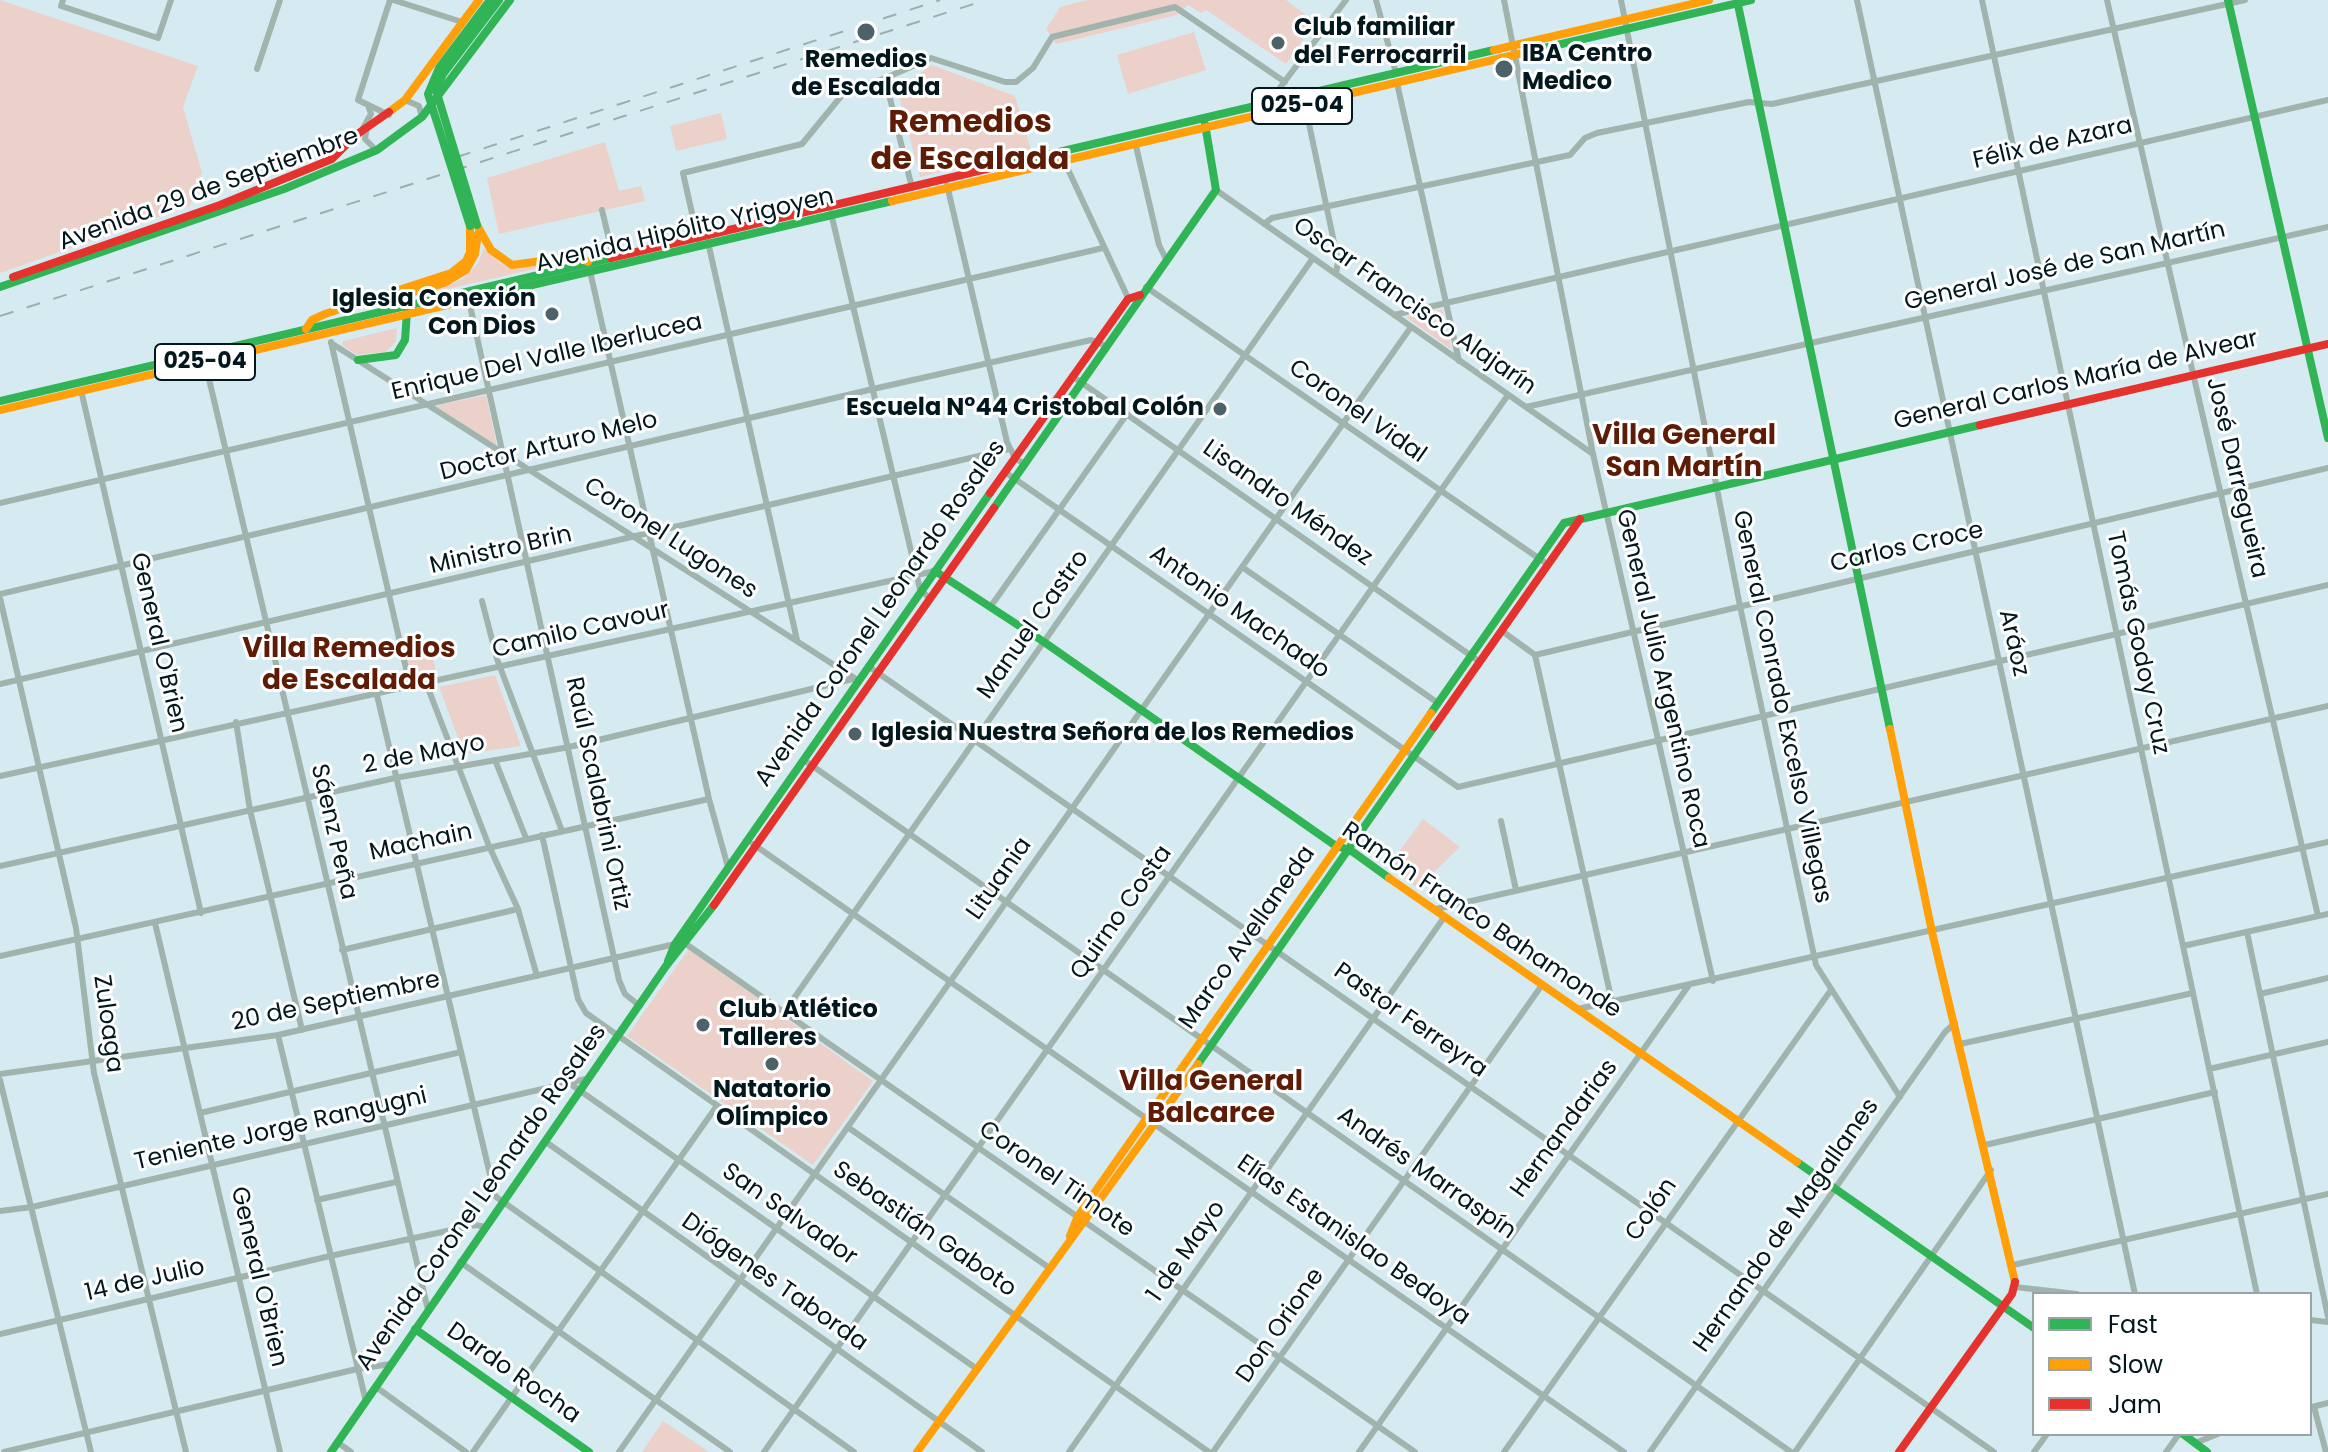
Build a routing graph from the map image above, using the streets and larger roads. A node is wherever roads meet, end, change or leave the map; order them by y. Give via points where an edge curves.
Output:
1 (171, 0) edge
2 (280, 0) edge
3 (392, 0) edge
4 (479, 0) edge
5 (490, 0) edge
6 (499, 0) edge
7 (510, 0) edge
8 (1346, 0) edge
9 (1376, 0) edge
10 (1504, 0) edge
11 (1621, 0) edge
12 (1709, 0) edge
13 (1751, 0) edge
14 (1857, 0) edge
15 (1982, 0) edge
16 (2107, 0) edge
17 (2245, 0) edge
18 (1737, 2) edge
19 (2229, 2) edge
20 (62, 3) edge
21 (462, 22) junction
22 (1626, 25) junction
23 (2113, 29) junction
24 (1515, 50) junction
25 (1993, 56) junction
26 (257, 69) dead end
27 (885, 78) junction
28 (1396, 78) junction
29 (1285, 82) junction
30 (1873, 82) junction
31 (405, 100) junction
32 (2328, 100) edge
33 (1758, 101) junction
34 (366, 103) junction
35 (1274, 103) junction
36 (1305, 105) junction
37 (389, 115) junction
38 (2254, 116) junction
39 (422, 117) junction
40 (1205, 124) junction
41 (1644, 124) junction
42 (364, 129) junction
43 (2140, 143) junction
44 (1136, 146) junction
45 (377, 150) junction
46 (1536, 161) junction
47 (1065, 163) junction
48 (2017, 171) junction
49 (1421, 185) junction
50 (947, 186) junction
51 (912, 188) junction
52 (1216, 190) junction
53 (1897, 198) junction
54 (1327, 206) junction
55 (830, 207) junction
56 (602, 210) dead end
57 (833, 217) junction
58 (1264, 224) junction
59 (1785, 224) junction
60 (477, 225) junction
61 (2328, 227) edge
62 (702, 236) junction
63 (2283, 238) junction
64 (704, 247) junction
65 (1103, 248) junction
66 (1671, 250) junction
67 (613, 256) junction
68 (1313, 258) junction
69 (1166, 259) junction
70 (2167, 261) junction
71 (588, 262) junction
72 (591, 274) junction
73 (1336, 274) junction
74 (1557, 276) junction
75 (971, 278) junction
76 (0, 284) edge
77 (411, 290) junction
78 (2043, 290) junction
79 (1143, 291) junction
80 (469, 301) junction
81 (1446, 301) junction
82 (1132, 302) junction
83 (405, 305) junction
84 (854, 305) junction
85 (331, 311) junction
86 (411, 314) junction
87 (1394, 315) junction
88 (1924, 317) junction
89 (330, 324) junction
90 (1411, 327) junction
91 (306, 329) junction
92 (729, 334) junction
93 (330, 339) junction
94 (1102, 343) junction
95 (1809, 343) junction
96 (2328, 344) edge
97 (2308, 349) junction
98 (1247, 356) junction
99 (358, 360) junction
100 (1459, 361) junction
101 (205, 362) junction
102 (609, 363) junction
103 (991, 364) junction
104 (1693, 369) junction
105 (2193, 374) junction
106 (1076, 378) junction
107 (80, 386) junction
108 (873, 389) junction
109 (488, 390) junction
110 (1581, 394) junction
111 (1508, 395) junction
112 (0, 401) edge
113 (2068, 403) junction
114 (424, 405) junction
115 (1526, 407) junction
116 (0, 410) edge
117 (1127, 414) junction
118 (748, 418) junction
119 (349, 423) junction
120 (1343, 423) junction
121 (1948, 432) junction
122 (2328, 438) edge
123 (628, 446) junction
124 (1009, 449) junction
125 (1179, 450) junction
126 (226, 451) junction
127 (1593, 454) junction
128 (503, 456) junction
129 (1015, 458) junction
130 (1833, 458) junction
131 (1024, 464) junction
132 (2328, 468) edge
133 (532, 471) junction
134 (1005, 472) junction
135 (894, 476) junction
136 (508, 477) junction
137 (102, 479) junction
138 (1014, 479) junction
139 (1717, 486) junction
140 (1440, 492) junction
141 (2220, 493) junction
142 (0, 503) edge
143 (766, 506) junction
144 (369, 510) junction
145 (1060, 510) junction
146 (1605, 512) junction
147 (1276, 518) junction
148 (1580, 518) junction
149 (2093, 523) junction
150 (649, 535) junction
151 (246, 537) junction
152 (634, 539) junction
153 (1111, 546) junction
154 (1973, 551) junction
155 (653, 552) junction
156 (1539, 558) junction
157 (527, 563) junction
158 (1547, 564) junction
159 (122, 566) junction
160 (1242, 567) junction
161 (935, 571) junction
162 (917, 575) junction
163 (945, 576) junction
164 (1858, 577) junction
165 (2328, 585) edge
166 (1374, 587) junction
167 (921, 592) junction
168 (389, 595) junction
169 (0, 596) edge
170 (930, 599) junction
171 (482, 601) dead end
172 (790, 604) junction
173 (2246, 604) junction
174 (991, 606) junction
175 (1740, 606) junction
176 (751, 612) junction
177 (1209, 614) junction
178 (266, 623) junction
179 (671, 630) junction
180 (1502, 631) junction
181 (1633, 632) junction
182 (1339, 635) junction
183 (2117, 635) junction
184 (797, 640) junction
185 (1044, 642) junction
186 (141, 650) junction
187 (1471, 655) junction
188 (1535, 655) junction
189 (549, 657) junction
190 (1999, 661) junction
191 (1480, 662) junction
192 (868, 666) junction
193 (500, 668) junction
194 (878, 673) junction
195 (856, 679) junction
196 (19, 680) junction
197 (1306, 682) junction
198 (426, 683) junction
199 (0, 684) edge
200 (410, 686) junction
201 (869, 686) junction
202 (1882, 689) junction
203 (376, 691) junction
204 (1438, 703) junction
205 (2328, 706) edge
206 (1141, 710) junction
207 (286, 711) junction
208 (1765, 717) junction
209 (692, 719) junction
210 (2272, 719) junction
211 (236, 722) junction
212 (162, 739) junction
213 (976, 741) junction
214 (1658, 742) junction
215 (569, 747) junction
216 (2141, 748) junction
217 (533, 754) junction
218 (1409, 754) junction
219 (495, 760) junction
220 (804, 760) junction
221 (1560, 766) junction
222 (39, 767) junction
223 (459, 767) junction
224 (812, 767) junction
225 (2023, 774) junction
226 (0, 776) edge
227 (395, 778) junction
228 (1239, 779) junction
229 (306, 797) junction
230 (709, 799) junction
231 (1905, 801) junction
232 (1073, 807) junction
233 (250, 810) junction
234 (1501, 821) dead end
235 (181, 824) junction
236 (587, 826) junction
237 (1790, 827) junction
238 (562, 831) junction
239 (542, 835) junction
240 (909, 835) junction
241 (526, 838) junction
242 (747, 839) junction
243 (2328, 842) edge
244 (756, 845) junction
245 (489, 846) junction
246 (1343, 848) junction
247 (2303, 848) junction
248 (1684, 852) junction
249 (59, 854) junction
250 (415, 863) junction
251 (0, 866) edge
252 (728, 867) junction
253 (1583, 875) junction
254 (1170, 876) junction
255 (2168, 876) junction
256 (325, 882) junction
257 (1516, 890) junction
258 (270, 895) junction
259 (1005, 902) junction
260 (2051, 903) junction
261 (518, 909) junction
262 (1436, 909) junction
263 (201, 913) junction
264 (854, 914) junction
265 (2328, 914) edge
266 (1445, 916) junction
267 (2318, 916) junction
268 (155, 923) junction
269 (431, 930) junction
270 (1932, 932) junction
271 (2247, 932) junction
272 (78, 939) junction
273 (675, 944) junction
274 (686, 944) junction
275 (2183, 946) junction
276 (1273, 947) junction
277 (342, 950) junction
278 (0, 956) edge
279 (614, 958) junction
280 (1814, 958) junction
281 (666, 966) junction
282 (570, 968) junction
283 (1103, 971) junction
284 (537, 976) junction
285 (2328, 978) edge
286 (951, 980) junction
287 (1713, 981) junction
288 (1542, 985) junction
289 (1689, 985) junction
290 (1831, 990) junction
291 (2193, 993) junction
292 (2260, 994) junction
293 (447, 997) junction
294 (1612, 1002) junction
295 (640, 1006) junction
296 (1578, 1009) junction
297 (785, 1011) junction
298 (357, 1017) junction
299 (1374, 1017) junction
300 (2076, 1018) junction
301 (1955, 1023) junction
302 (302, 1030) junction
303 (278, 1035) junction
304 (618, 1038) junction
305 (1201, 1039) junction
306 (2328, 1042) edge
307 (1960, 1044) junction
308 (1210, 1046) junction
309 (1048, 1049) junction
310 (184, 1051) junction
311 (461, 1052) junction
312 (1641, 1054) junction
313 (2272, 1055) junction
314 (91, 1062) junction
315 (2209, 1069) junction
316 (370, 1073) junction
317 (0, 1077) edge
318 (590, 1078) junction
319 (881, 1080) junction
320 (569, 1083) junction
321 (1471, 1086) junction
322 (581, 1090) junction
323 (291, 1091) junction
324 (2215, 1092) junction
325 (1900, 1097) junction
326 (473, 1104) junction
327 (716, 1107) junction
328 (1307, 1112) junction
329 (200, 1113) junction
330 (2098, 1119) junction
331 (1145, 1120) junction
332 (1737, 1120) junction
333 (383, 1124) junction
334 (1155, 1125) junction
335 (849, 1128) junction
336 (304, 1142) junction
337 (546, 1142) junction
338 (1985, 1145) junction
339 (980, 1149) junction
340 (1569, 1154) junction
341 (681, 1161) junction
342 (213, 1166) junction
343 (1991, 1170) junction
344 (815, 1176) junction
345 (1404, 1181) junction
346 (396, 1182) junction
347 (123, 1186) junction
348 (1251, 1191) junction
349 (1834, 1191) junction
350 (2328, 1194) edge
351 (945, 1197) junction
352 (2303, 1199) junction
353 (317, 1200) junction
354 (503, 1202) junction
355 (32, 1207) junction
356 (0, 1211) edge
357 (644, 1212) junction
358 (2240, 1214) junction
359 (1082, 1219) junction
360 (1666, 1222) junction
361 (486, 1227) junction
362 (778, 1228) junction
363 (410, 1239) junction
364 (2124, 1240) junction
365 (912, 1242) junction
366 (1501, 1250) junction
367 (330, 1256) junction
368 (1933, 1258) junction
369 (1350, 1259) junction
370 (460, 1262) junction
371 (2013, 1265) junction
372 (1048, 1267) junction
373 (601, 1272) junction
374 (240, 1278) junction
375 (739, 1281) junction
376 (2015, 1287) junction
377 (1762, 1289) junction
378 (1182, 1290) junction
379 (2059, 1292) edge
380 (2135, 1292) edge
381 (2257, 1292) edge
382 (873, 1296) junction
383 (149, 1299) junction
384 (2003, 1307) junction
385 (428, 1310) junction
386 (1015, 1315) junction
387 (1598, 1318) junction
388 (59, 1320) junction
389 (2328, 1320) edge
390 (1446, 1327) junction
391 (2032, 1327) edge
392 (415, 1329) junction
393 (558, 1331) junction
394 (0, 1334) edge
395 (698, 1341) junction
396 (837, 1350) junction
397 (1860, 1358) junction
398 (1280, 1359) junction
399 (391, 1364) junction
400 (357, 1369) junction
401 (977, 1369) junction
402 (1115, 1386) junction
403 (1696, 1386) junction
404 (376, 1387) junction
405 (266, 1391) junction
406 (1544, 1396) junction
407 (512, 1397) junction
408 (655, 1400) junction
409 (366, 1402) junction
410 (2328, 1403) edge
411 (1931, 1407) junction
412 (2312, 1408) edge
413 (794, 1410) junction
414 (176, 1412) junction
415 (939, 1421) junction
416 (1378, 1426) junction
417 (87, 1432) junction
418 (2179, 1436) edge
419 (2184, 1436) edge
420 (2213, 1436) edge
421 (337, 1442) junction
422 (2195, 1443) junction
423 (4, 1452) edge
424 (91, 1452) edge
425 (186, 1452) edge
426 (280, 1452) edge
427 (331, 1452) edge
428 (351, 1452) edge
429 (466, 1452) edge
430 (473, 1452) edge
431 (589, 1452) edge
432 (619, 1452) edge
433 (730, 1452) edge
434 (764, 1452) edge
435 (854, 1452) edge
436 (917, 1452) edge
437 (982, 1452) edge
438 (1069, 1452) edge
439 (1211, 1452) edge
440 (1359, 1452) edge
441 (1415, 1452) edge
442 (1504, 1452) edge
443 (1624, 1452) edge
444 (1650, 1452) edge
445 (1793, 1452) edge
446 (1899, 1452) edge
447 (1994, 1452) edge
448 (2166, 1452) edge
449 (2207, 1452) edge
450 (2326, 1452) edge

1 - 20 street via 158,38
2 - 26 street
3 - 21 street
3 - 34 street via 358,100
4 - 21 street, Avenida 29 de Septiembre
5 - 77 street, bridge via 439,68 428,94 470,226 470,252 451,273
6 - 60 street, bridge via 436,90
7 - 39 street, Avenida 29 de Septiembre
8 - 29 street
9 - 28 street
10 - 24 street, General Julio Argentino Roca
11 - 22 street, General Conrado Excelso Villegas
12 - 22 street, Avenida Hipólito Yrigoyen / 025-04
13 - 18 street, Avenida Hipólito Yrigoyen
14 - 30 street, Aráoz
15 - 25 street, Tomás Godoy Cruz
16 - 23 street, José Darregueira
17 - 19 street
18 - 22 street, Avenida Hipólito Yrigoyen / 025-04
18 - 33 street
19 - 23 street
19 - 38 street
21 - 31 street, Avenida 29 de Septiembre
22 - 24 street, Avenida Hipólito Yrigoyen / 025-04
22 - 41 street, General Conrado Excelso Villegas
23 - 25 street
23 - 43 street, José Darregueira
24 - 28 street, Avenida Hipólito Yrigoyen / 025-04
24 - 46 street, General Julio Argentino Roca
25 - 30 street
25 - 48 street, Tomás Godoy Cruz
27 - 29 street via 931,58 1016,82 1033,68 1052,37 1175,7
27 - 51 street
27 - 62 street via 847,89 802,144 683,173
28 - 35 street, Avenida Hipólito Yrigoyen / 025-04
28 - 36 street, Avenida Hipólito Yrigoyen / 025-04
28 - 49 street
29 - 35 street
30 - 33 street via 1772,104
30 - 53 street, Aráoz
31 - 37 street, Avenida 29 de Septiembre
31 - 39 street via 419,106
32 - 38 street, Félix de Azara
33 - 41 street
33 - 59 street
34 - 37 street
34 - 42 street via 371,114
35 - 40 street, Avenida Hipólito Yrigoyen / 025-04
36 - 40 street, Avenida Hipólito Yrigoyen / 025-04
36 - 54 street
37 - 42 street, Avenida 29 de Septiembre
38 - 43 street, Félix de Azara
38 - 63 street
39 - 45 street, Avenida 29 de Septiembre
40 - 44 street, Avenida Hipólito Yrigoyen / 025-04
40 - 50 street, Avenida Hipólito Yrigoyen / 025-04
40 - 52 street
41 - 46 street via 1589,135 1570,155
41 - 66 street, General Conrado Excelso Villegas
42 - 45 street via 367,143
42 - 76 street, Avenida 29 de Septiembre via 332,159 269,187
43 - 48 street, Félix de Azara
43 - 70 street, José Darregueira
44 - 47 street, Avenida Hipólito Yrigoyen / 025-04
44 - 69 street
45 - 76 street, Avenida 29 de Septiembre via 225,211
46 - 49 street
46 - 74 street, General Julio Argentino Roca
47 - 50 street, Avenida Hipólito Yrigoyen / 025-04
47 - 65 street
48 - 53 street, Félix de Azara
48 - 78 street, Tomás Godoy Cruz
49 - 54 street
49 - 81 street
50 - 51 street, Avenida Hipólito Yrigoyen / 025-04
50 - 57 street, Avenida Hipólito Yrigoyen / 025-04
50 - 75 street
51 - 55 street, Avenida Hipólito Yrigoyen / 025-04
52 - 58 street, Oscar Francisco Alajarín
52 - 69 street, Avenida Coronel Leonardo Rosales
53 - 59 street, Félix de Azara
53 - 88 street, Aráoz
54 - 58 street
54 - 73 street
55 - 57 street
55 - 62 street, Avenida Hipólito Yrigoyen / 025-04
56 - 67 street
57 - 64 street, Avenida Hipólito Yrigoyen / 025-04
57 - 84 street
58 - 68 street, Oscar Francisco Alajarín
59 - 66 street
59 - 95 street
60 - 71 street via 491,250 512,265 578,256
60 - 77 street via 477,245 466,270 453,279
61 - 63 street, General José de San Martín
62 - 64 street
62 - 67 street, Avenida Hipólito Yrigoyen / 025-04
63 - 70 street, General José de San Martín
63 - 97 street
64 - 72 street, Avenida Hipólito Yrigoyen / 025-04
64 - 92 street
65 - 75 street, Enrique Del Valle Iberlucea
65 - 82 street
66 - 74 street
66 - 104 street, General Conrado Excelso Villegas
67 - 71 street, Avenida Hipólito Yrigoyen / 025-04
68 - 73 street, Oscar Francisco Alajarín
68 - 98 street, Manuel Castro
69 - 79 street, Avenida Coronel Leonardo Rosales
70 - 78 street, General José de San Martín
70 - 105 street, José Darregueira
71 - 72 street
71 - 83 street, Avenida Hipólito Yrigoyen / 025-04
72 - 80 street, Avenida Hipólito Yrigoyen / 025-04
72 - 102 street
73 - 87 street, Oscar Francisco Alajarín
74 - 81 street
74 - 110 street, General Julio Argentino Roca
75 - 84 street, Enrique Del Valle Iberlucea
75 - 103 street
77 - 83 street
77 - 85 street
78 - 88 street, General José de San Martín
78 - 113 street, Tomás Godoy Cruz
79 - 82 street, Avenida Coronel Leonardo Rosales
79 - 98 street, Coronel Vidal
80 - 86 street, Avenida Hipólito Yrigoyen / 025-04
80 - 109 street, Raúl Scalabrini Ortiz
81 - 87 street
81 - 100 street
82 - 94 street, Avenida Coronel Leonardo Rosales
83 - 86 street
83 - 89 street, Avenida Hipólito Yrigoyen / 025-04
84 - 92 street, Enrique Del Valle Iberlucea
84 - 108 street
85 - 89 street
85 - 91 street
86 - 93 street, Avenida Hipólito Yrigoyen / 025-04
86 - 99 street via 405,340 392,357
87 - 90 street, Oscar Francisco Alajarín
88 - 95 street, General José de San Martín
88 - 121 street, Aráoz
89 - 91 street, Avenida Hipólito Yrigoyen / 025-04
89 - 93 street
90 - 100 street, Oscar Francisco Alajarín
90 - 120 street, Lituania
91 - 107 street, Avenida Hipólito Yrigoyen / 025-04
92 - 102 street, Enrique Del Valle Iberlucea
92 - 118 street
93 - 99 street, Coronel Lugones
93 - 101 street, Avenida Hipólito Yrigoyen / 025-04
93 - 119 street
94 - 103 street, Doctor Arturo Melo
94 - 106 street, Avenida Coronel Leonardo Rosales
95 - 104 street, General José de San Martín
95 - 130 street
96 - 97 street, General Carlos María de Alvear
97 - 105 street, General Carlos María de Alvear
97 - 122 street
98 - 120 street, Coronel Vidal
98 - 125 street, Manuel Castro
99 - 114 street, Coronel Lugones
100 - 111 street, Oscar Francisco Alajarín
101 - 107 street, Avenida Hipólito Yrigoyen / 025-04
101 - 126 street, Sáenz Peña
102 - 109 street, Enrique Del Valle Iberlucea
102 - 123 street
103 - 108 street, Doctor Arturo Melo
103 - 124 street
104 - 110 street, General José de San Martín
104 - 139 street, General Conrado Excelso Villegas
105 - 113 street, General Carlos María de Alvear
105 - 141 street, José Darregueira
106 - 117 street, Lisandro Méndez
106 - 129 street, Avenida Coronel Leonardo Rosales
106 - 131 street, Avenida Coronel Leonardo Rosales
107 - 112 street, Avenida Hipólito Yrigoyen / 025-04
107 - 116 street, Avenida Hipólito Yrigoyen / 025-04
107 - 137 street, General O'Brien
108 - 118 street, Doctor Arturo Melo
108 - 135 street
109 - 114 street, Enrique Del Valle Iberlucea
109 - 128 street, Raúl Scalabrini Ortiz
110 - 115 street, General José de San Martín
110 - 127 street, General Julio Argentino Roca
111 - 115 street, Oscar Francisco Alajarín
111 - 140 street, Quirno Costa
113 - 121 street, General Carlos María de Alvear
113 - 149 street, Tomás Godoy Cruz
114 - 119 street, Enrique Del Valle Iberlucea
114 - 128 street, Coronel Lugones
115 - 127 street, Oscar Francisco Alajarín
117 - 125 street, Lisandro Méndez
117 - 145 street
118 - 123 street, Doctor Arturo Melo
118 - 143 street
119 - 126 street, Enrique Del Valle Iberlucea
119 - 144 street
120 - 140 street, Coronel Vidal
120 - 147 street, Lituania
121 - 130 street, General Carlos María de Alvear
121 - 154 street, Aráoz
123 - 133 street, Doctor Arturo Melo
123 - 150 street
124 - 129 street
124 - 135 street, Ministro Brin
125 - 147 street, Lisandro Méndez
125 - 153 street, Manuel Castro
126 - 137 street, Enrique Del Valle Iberlucea
126 - 151 street, Sáenz Peña
127 - 146 street, General Julio Argentino Roca
128 - 133 street, Coronel Lugones
128 - 136 street, Raúl Scalabrini Ortiz
129 - 131 street
129 - 134 street, Avenida Coronel Leonardo Rosales
130 - 139 street, General Carlos María de Alvear
130 - 164 street
131 - 138 street, Avenida Coronel Leonardo Rosales
132 - 141 street, Carlos Croce
133 - 136 street, Doctor Arturo Melo
133 - 152 street, Coronel Lugones
134 - 138 street, Antonio Machado
134 - 161 street, Avenida Coronel Leonardo Rosales
135 - 143 street, Ministro Brin
135 - 162 street
136 - 144 street, Doctor Arturo Melo
136 - 157 street, Raúl Scalabrini Ortiz
137 - 142 street, Enrique Del Valle Iberlucea
137 - 159 street, General O'Brien
138 - 145 street, Antonio Machado
138 - 163 street, Avenida Coronel Leonardo Rosales
139 - 146 street, Marco Avellaneda
139 - 175 street, General Conrado Excelso Villegas
140 - 156 street, Coronel Vidal
140 - 166 street, Quirno Costa
141 - 149 street, Carlos Croce
141 - 173 street, José Darregueira
143 - 150 street, Ministro Brin
143 - 172 street
144 - 151 street, Doctor Arturo Melo
144 - 168 street
145 - 153 street, Antonio Machado
145 - 174 street
146 - 148 street, Marco Avellaneda
146 - 181 street, General Julio Argentino Roca
147 - 160 street, Lituania
147 - 166 street, Lisandro Méndez
148 - 156 street, Marco Avellaneda via 1562,525
148 - 158 street, Marco Avellaneda
149 - 154 street, Carlos Croce
149 - 183 street, Tomás Godoy Cruz
150 - 152 street, Ministro Brin
150 - 155 street
151 - 159 street, Doctor Arturo Melo
151 - 178 street, Sáenz Peña
152 - 155 street, Coronel Lugones
152 - 157 street, Ministro Brin
153 - 177 street, Antonio Machado
153 - 185 street, Manuel Castro
154 - 164 street, Carlos Croce
154 - 190 street, Aráoz
155 - 176 street, Coronel Lugones
155 - 179 street
156 - 158 street, Coronel Vidal
156 - 187 street, Marco Avellaneda
157 - 168 street, Ministro Brin
157 - 189 street, Raúl Scalabrini Ortiz
158 - 180 street, Marco Avellaneda
159 - 169 street, Doctor Arturo Melo
159 - 186 street, General O'Brien
160 - 177 street, Lituania
160 - 182 street
161 - 162 street, Camilo Cavour
161 - 163 street, Ramón Franco Bahamonde
161 - 167 street, Avenida Coronel Leonardo Rosales
162 - 167 street
162 - 172 street, Camilo Cavour
163 - 170 street, Avenida Coronel Leonardo Rosales
163 - 174 street, Ramón Franco Bahamonde
164 - 175 street, Carlos Croce
164 - 202 street
165 - 173 street
166 - 182 street, Quirno Costa
166 - 187 street, Lisandro Méndez
167 - 170 street
167 - 192 street, Avenida Coronel Leonardo Rosales
168 - 178 street, Ministro Brin
168 - 200 street
169 - 196 street, Zuloaga
170 - 194 street, Avenida Coronel Leonardo Rosales
171 - 193 street
172 - 176 street, Camilo Cavour
172 - 184 street
173 - 183 street
173 - 210 street, José Darregueira
174 - 185 street, Ramón Franco Bahamonde
175 - 181 street, Carlos Croce
175 - 208 street, General Conrado Excelso Villegas
176 - 179 street, Camilo Cavour
176 - 184 street, Coronel Lugones
177 - 197 street, Antonio Machado
177 - 206 street, Lituania
178 - 186 street, Ministro Brin
178 - 207 street, Sáenz Peña
179 - 189 street, Camilo Cavour
179 - 209 street
180 - 188 street
180 - 191 street, Marco Avellaneda
181 - 188 street, Carlos Croce
181 - 214 street, General Julio Argentino Roca
182 - 197 street, Quirno Costa
182 - 204 street
183 - 190 street
183 - 216 street, Tomás Godoy Cruz
184 - 195 street, Coronel Lugones
185 - 206 street, Ramón Franco Bahamonde
185 - 213 street, Manuel Castro
186 - 196 street, Ministro Brin
186 - 212 street, General O'Brien
187 - 191 street, Lisandro Méndez
187 - 204 street, Marco Avellaneda
188 - 221 street
189 - 193 street, Camilo Cavour
189 - 215 street, Raúl Scalabrini Ortiz
190 - 202 street
190 - 225 street, Aráoz
191 - 218 street, Marco Avellaneda
192 - 194 street, Pastor Ferreyra
192 - 195 street, Avenida Coronel Leonardo Rosales
193 - 198 street, Camilo Cavour
193 - 217 street
194 - 201 street, Avenida Coronel Leonardo Rosales
194 - 213 street, Pastor Ferreyra
195 - 201 street, Coronel Lugones
195 - 209 street, 2 de Mayo
195 - 220 street, Avenida Coronel Leonardo Rosales
196 - 199 street, Ministro Brin
196 - 222 street, Zuloaga
197 - 218 street, Antonio Machado
197 - 228 street, Quirno Costa
198 - 200 street, Camilo Cavour
198 - 223 street
200 - 203 street, Camilo Cavour
201 - 224 street, Avenida Coronel Leonardo Rosales
202 - 208 street
202 - 231 street
203 - 207 street, Camilo Cavour
203 - 227 street
204 - 218 street, Marco Avellaneda
205 - 210 street
206 - 228 street, Ramón Franco Bahamonde
206 - 232 street, Lituania
207 - 211 street, Camilo Cavour
207 - 229 street, Sáenz Peña
208 - 214 street
208 - 237 street, General Conrado Excelso Villegas
209 - 215 street, 2 de Mayo
209 - 230 street
210 - 216 street
210 - 247 street, José Darregueira
211 - 212 street, Camilo Cavour
211 - 233 street
212 - 222 street, Camilo Cavour
212 - 235 street, General O'Brien
213 - 232 street, Pastor Ferreyra
213 - 240 street, Manuel Castro
214 - 221 street
214 - 248 street, General Julio Argentino Roca
215 - 217 street, 2 de Mayo
215 - 236 street, Raúl Scalabrini Ortiz
216 - 225 street
216 - 255 street, Tomás Godoy Cruz
217 - 219 street, 2 de Mayo
217 - 238 street
218 - 221 street, Antonio Machado via 1452,784 1465,787
218 - 246 street, Marco Avellaneda
219 - 223 street, 2 de Mayo
219 - 241 street
220 - 224 street, Andrés Marraspín
220 - 242 street, Avenida Coronel Leonardo Rosales
221 - 253 street
222 - 226 street, Camilo Cavour
222 - 249 street, Zuloaga
223 - 227 street, 2 de Mayo
223 - 245 street
224 - 240 street, Andrés Marraspín
224 - 244 street, Avenida Coronel Leonardo Rosales
225 - 231 street
225 - 260 street, Aráoz
227 - 229 street, 2 de Mayo
227 - 250 street
228 - 246 street, Ramón Franco Bahamonde
228 - 254 street, Quirno Costa
229 - 233 street, 2 de Mayo
229 - 256 street, Sáenz Peña
230 - 236 street, Machain
230 - 252 street
231 - 237 street
231 - 270 street
232 - 254 street, Pastor Ferreyra
232 - 259 street, Lituania
233 - 235 street, 2 de Mayo
233 - 258 street
234 - 257 street
235 - 249 street, 2 de Mayo
235 - 263 street, General O'Brien
236 - 238 street, Machain
236 - 279 street, Raúl Scalabrini Ortiz
237 - 248 street
237 - 280 street, General Conrado Excelso Villegas
238 - 239 street, Machain
239 - 241 street, Machain
239 - 282 street, Sebastián Gaboto
240 - 259 street, Andrés Marraspín
240 - 264 street, Manuel Castro
241 - 245 street, Machain
242 - 244 street, Elías Estanislao Bedoya
242 - 252 street, Avenida Coronel Leonardo Rosales
243 - 247 street
244 - 264 street, Elías Estanislao Bedoya
244 - 274 street, Avenida Coronel Leonardo Rosales
245 - 250 street, Machain
245 - 261 street
246 - 262 street, Ramón Franco Bahamonde
246 - 276 street, Marco Avellaneda
247 - 255 street
247 - 267 street, José Darregueira
248 - 253 street
248 - 287 street, General Julio Argentino Roca
249 - 251 street, 2 de Mayo
249 - 272 street, Zuloaga
250 - 256 street, Machain
250 - 269 street
252 - 273 street, Avenida Coronel Leonardo Rosales
253 - 257 street
253 - 294 street
254 - 276 street, Pastor Ferreyra
254 - 283 street, Quirno Costa
255 - 260 street
255 - 275 street, Tomás Godoy Cruz
256 - 258 street, Machain
256 - 277 street, Sáenz Peña
257 - 262 street
258 - 263 street, Machain
258 - 302 street
259 - 283 street, Andrés Marraspín
259 - 286 street, Lituania
260 - 270 street
260 - 300 street, Aráoz
261 - 269 street
261 - 284 street
262 - 266 street, Ramón Franco Bahamonde
263 - 268 street, Machain
264 - 286 street, Elías Estanislao Bedoya
264 - 297 street, Manuel Castro
265 - 267 street
266 - 288 street, Ramón Franco Bahamonde
266 - 299 street, 1 de Mayo
267 - 271 street
268 - 272 street, Machain
268 - 310 street, General O'Brien
269 - 277 street
269 - 293 street
270 - 280 street
270 - 301 street
271 - 275 street
271 - 292 street
272 - 278 street, Machain
272 - 314 street, Zuloaga
273 - 274 street
273 - 279 street, 20 de Septiembre
273 - 281 street, Avenida Coronel Leonardo Rosales
274 - 281 street, Avenida Coronel Leonardo Rosales
274 - 297 street, Coronel Timote
275 - 291 street, Tomás Godoy Cruz
276 - 299 street, Pastor Ferreyra
276 - 305 street, Marco Avellaneda
276 - 308 street, Marco Avellaneda
277 - 298 street, Sáenz Peña
279 - 282 street, 20 de Septiembre
279 - 295 street, Raúl Scalabrini Ortiz via 625,994
280 - 287 street
280 - 290 street, General Conrado Excelso Villegas
281 - 295 street, Avenida Coronel Leonardo Rosales
282 - 284 street, 20 de Septiembre
282 - 304 street, Sebastián Gaboto via 581,1008
283 - 305 street, Andrés Marraspín
283 - 309 street, Quirno Costa
284 - 293 street, 20 de Septiembre
285 - 292 street
286 - 309 street, Elías Estanislao Bedoya
286 - 319 street, Lituania
287 - 289 street
288 - 296 street, Ramón Franco Bahamonde
288 - 321 street, Don Orione
289 - 294 street
289 - 312 street, Hernandarias
290 - 325 street, General Conrado Excelso Villegas
290 - 332 street, Colón
291 - 300 street
291 - 315 street, Tomás Godoy Cruz
292 - 313 street
293 - 298 street, 20 de Septiembre
293 - 311 street
294 - 296 street
295 - 304 street, Avenida Coronel Leonardo Rosales
296 - 312 street, Ramón Franco Bahamonde
297 - 319 street, Coronel Timote
298 - 302 street, 20 de Septiembre
298 - 316 street, Sáenz Peña
299 - 321 street, Pastor Ferreyra
299 - 328 street, 1 de Mayo
300 - 307 street
300 - 330 street, Aráoz
301 - 307 street
301 - 325 street, Hernando de Magallanes
302 - 303 street, 20 de Septiembre
303 - 310 street, 20 de Septiembre
303 - 323 street
304 - 318 street, Avenida Coronel Leonardo Rosales
304 - 327 street, Sebastián Gaboto
305 - 308 street, Andrés Marraspín
305 - 331 street, Marco Avellaneda
306 - 313 street
307 - 338 street
308 - 328 street, Andrés Marraspín
308 - 334 street, Marco Avellaneda
309 - 331 street, Elías Estanislao Bedoya
309 - 339 street, Quirno Costa
310 - 314 street, 20 de Septiembre
310 - 329 street, General O'Brien
311 - 316 street
311 - 326 street
312 - 332 street, Ramón Franco Bahamonde
312 - 340 street, Hernandarias
313 - 315 street
313 - 352 street
314 - 317 street, 20 de Septiembre
314 - 347 street, Zuloaga
315 - 324 street, Tomás Godoy Cruz
316 - 323 street
316 - 333 street, Sáenz Peña
317 - 355 street
318 - 320 street, Teniente Jorge Rangugni
318 - 322 street, Avenida Coronel Leonardo Rosales
319 - 335 street, Lituania
319 - 339 street, Coronel Timote
320 - 322 street
320 - 326 street, Teniente Jorge Rangugni
321 - 340 street, Pastor Ferreyra
321 - 345 street, Don Orione
322 - 337 street, Avenida Coronel Leonardo Rosales
322 - 341 street, San Salvador
323 - 329 street
323 - 336 street
324 - 330 street
324 - 358 street, Tomás Godoy Cruz
325 - 349 street, Hernando de Magallanes
326 - 333 street, Teniente Jorge Rangugni
326 - 354 street via 494,1193
327 - 341 street
327 - 344 street, Sebastián Gaboto
328 - 345 street, Andrés Marraspín
328 - 348 street, 1 de Mayo
329 - 342 street, General O'Brien
330 - 338 street
330 - 364 street, Aráoz
331 - 334 street, Elías Estanislao Bedoya
331 - 359 street, Marco Avellaneda
332 - 349 street, Ramón Franco Bahamonde
332 - 360 street, Colón
333 - 336 street, Teniente Jorge Rangugni
333 - 346 street, Sáenz Peña
334 - 348 street, Elías Estanislao Bedoya
334 - 359 street, Marco Avellaneda
335 - 344 street, Lituania
335 - 351 street
336 - 342 street, Teniente Jorge Rangugni
336 - 353 street
337 - 354 street, Avenida Coronel Leonardo Rosales
337 - 357 street, Diógenes Taborda
338 - 343 street
339 - 351 street, Quirno Costa
339 - 359 street, Coronel Timote
340 - 360 street, Pastor Ferreyra
340 - 366 street, Hernandarias
341 - 357 street
341 - 362 street, San Salvador
342 - 347 street, Teniente Jorge Rangugni
342 - 374 street, General O'Brien
343 - 368 street
343 - 371 street
344 - 362 street, Lituania
344 - 365 street, Sebastián Gaboto
345 - 366 street, Andrés Marraspín
345 - 369 street, Don Orione
346 - 353 street
346 - 363 street, Sáenz Peña
347 - 355 street, Teniente Jorge Rangugni
347 - 383 street, Zuloaga
348 - 369 street, Elías Estanislao Bedoya
348 - 378 street, 1 de Mayo
349 - 368 street, Ramón Franco Bahamonde
349 - 377 street, Hernando de Magallanes
350 - 352 street
351 - 365 street, Quirno Costa
351 - 372 street
352 - 358 street
352 - 389 street
353 - 367 street
354 - 361 street, Avenida Coronel Leonardo Rosales
354 - 373 street
355 - 356 street, Teniente Jorge Rangugni
355 - 388 street
357 - 373 street
357 - 375 street, Diógenes Taborda
358 - 364 street
358 - 381 street, Tomás Godoy Cruz
359 - 372 street, Marco Avellaneda
359 - 378 street, Coronel Timote
360 - 377 street, Pastor Ferreyra
360 - 387 street, Colón
361 - 363 street, 14 de Julio
361 - 370 street, Avenida Coronel Leonardo Rosales
362 - 375 street, Lituania
362 - 382 street, San Salvador
363 - 367 street, 14 de Julio
363 - 385 street, Sáenz Peña
364 - 371 street
364 - 380 street, Aráoz
365 - 382 street, Quirno Costa
365 - 386 street, Sebastián Gaboto
366 - 387 street, Andrés Marraspín
366 - 390 street, Hernandarias
367 - 374 street, 14 de Julio
367 - 400 street
368 - 384 street, Ramón Franco Bahamonde
368 - 397 street
369 - 390 street, Elías Estanislao Bedoya
369 - 398 street, Don Orione
370 - 385 street, Avenida Coronel Leonardo Rosales
370 - 393 street
371 - 376 street
372 - 386 street, Marco Avellaneda
373 - 393 street
373 - 395 street
374 - 383 street, 14 de Julio
374 - 405 street, General O'Brien
375 - 395 street, Lituania
375 - 396 street, Diógenes Taborda
376 - 379 street
376 - 384 street
377 - 397 street, Pastor Ferreyra
377 - 403 street, Hernando de Magallanes
378 - 398 street, Coronel Timote
378 - 402 street, 1 de Mayo
382 - 396 street, Quirno Costa
382 - 401 street, San Salvador
383 - 388 street, 14 de Julio
383 - 414 street, Zuloaga
384 - 391 street, Ramón Franco Bahamonde
384 - 411 street
385 - 392 street, Avenida Coronel Leonardo Rosales
386 - 401 street, Marco Avellaneda
386 - 402 street, Sebastián Gaboto
387 - 403 street, Andrés Marraspín
387 - 406 street, Colón
388 - 394 street, 14 de Julio
388 - 417 street
390 - 406 street, Elías Estanislao Bedoya
390 - 416 street, Hernandarias
392 - 399 street, Avenida Coronel Leonardo Rosales
392 - 407 street, Dardo Rocha
393 - 407 street
393 - 408 street
395 - 408 street, Lituania
395 - 413 street
396 - 413 street, Quirno Costa
396 - 415 street, Diógenes Taborda
397 - 411 street, Pastor Ferreyra
397 - 445 street
398 - 416 street, Coronel Timote
398 - 439 street, Don Orione
399 - 400 street
399 - 404 street, Avenida Coronel Leonardo Rosales
400 - 405 street
400 - 409 street
401 - 415 street, Marco Avellaneda
402 - 438 street, 1 de Mayo
402 - 439 street, Sebastián Gaboto
403 - 444 street, Hernando de Magallanes
403 - 445 street, Andrés Marraspín
404 - 409 street, Avenida Coronel Leonardo Rosales
404 - 429 street
405 - 414 street
405 - 426 street, General O'Brien
406 - 442 street, Colón
406 - 443 street, Elías Estanislao Bedoya
407 - 430 street
407 - 431 street, Dardo Rocha
408 - 432 street, Lituania
408 - 433 street
409 - 421 street, Avenida Coronel Leonardo Rosales
410 - 412 street
411 - 446 street
411 - 447 street, Pastor Ferreyra
412 - 450 street
413 - 434 street, Quirno Costa
413 - 435 street
414 - 417 street
414 - 425 street, Zuloaga
415 - 436 street, Marco Avellaneda
415 - 437 street, Diógenes Taborda
416 - 440 street, Hernandarias
416 - 441 street, Coronel Timote
417 - 423 street
417 - 424 street
418 - 448 street
419 - 422 street
420 - 422 street
421 - 427 street, Avenida Coronel Leonardo Rosales
421 - 428 street
422 - 449 street

